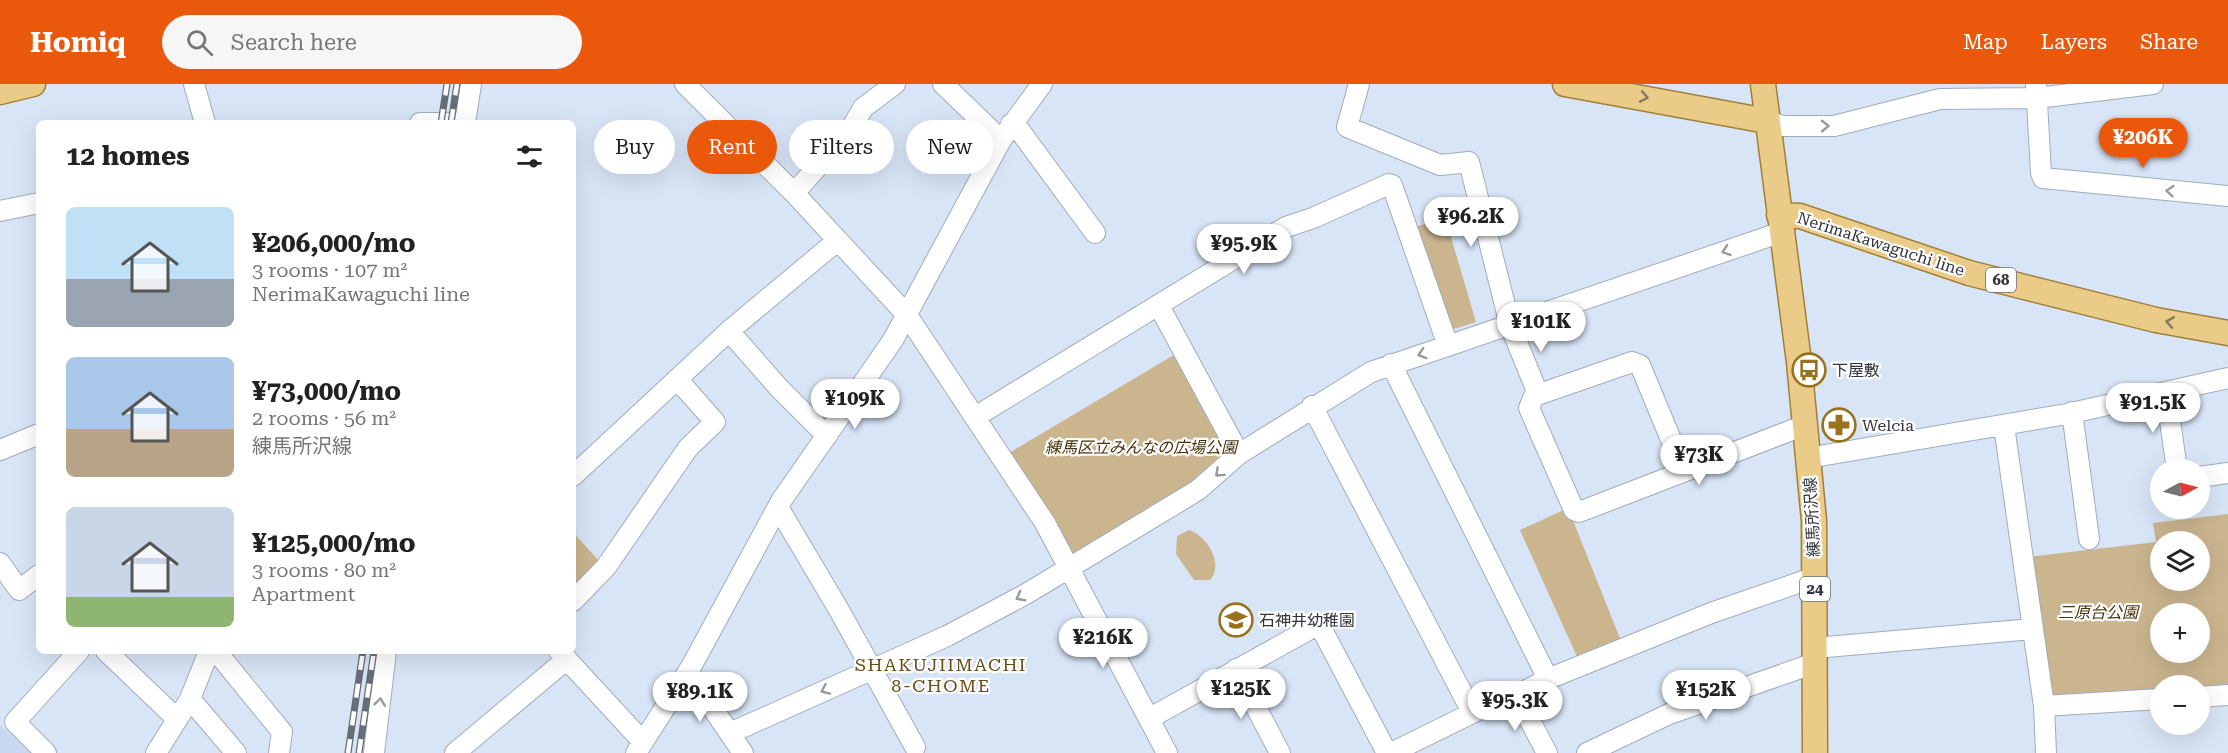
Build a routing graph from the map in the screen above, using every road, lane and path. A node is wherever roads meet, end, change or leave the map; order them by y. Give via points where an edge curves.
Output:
1 (33, 84) edge
2 (194, 84) edge
3 (471, 84) edge
4 (685, 84) edge
5 (895, 84) edge
6 (943, 84) edge
7 (1042, 84) edge
8 (1359, 84) edge
9 (1565, 84) edge
10 (1762, 84) edge
11 (2153, 84) edge
12 (1614, 88) edge
13 (2036, 91) edge
14 (0, 92) edge
15 (204, 120) edge
16 (466, 120) edge
17 (1767, 121) junction
18 (1006, 132) junction
19 (794, 193) junction
20 (2228, 196) edge
21 (36, 204) edge
22 (0, 211) edge
23 (1780, 224) junction
24 (1095, 233) dead end
25 (837, 241) junction
26 (1159, 306) junction
27 (907, 315) junction
28 (1510, 325) junction
29 (729, 331) junction
30 (2228, 333) edge
31 (1448, 346) junction
32 (1391, 364) junction
33 (2228, 378) edge
34 (675, 381) junction
35 (2166, 393) junction
36 (1538, 394) junction
37 (1312, 406) junction
38 (2072, 412) junction
39 (975, 417) junction
40 (1805, 425) junction
41 (2004, 426) junction
42 (36, 435) edge
43 (827, 436) junction
44 (0, 450) edge
45 (1239, 454) junction
46 (1808, 458) junction
47 (2175, 459) edge
48 (1684, 471) junction
49 (576, 473) edge
50 (2228, 473) edge
51 (2210, 475) edge
52 (778, 507) junction
53 (2089, 539) dead end
54 (0, 563) edge
55 (1071, 568) junction
56 (36, 577) edge
57 (1815, 577) junction
58 (576, 598) edge
59 (2032, 629) junction
60 (76, 654) edge
61 (109, 654) edge
62 (208, 654) edge
63 (218, 654) edge
64 (386, 654) edge
65 (563, 655) edge
66 (1815, 656) junction
67 (1236, 669) junction
68 (872, 670) junction
69 (688, 672) junction
70 (1548, 680) junction
71 (1516, 694) junction
72 (2228, 695) edge
73 (2210, 696) edge
74 (189, 699) junction
75 (2150, 700) edge
76 (2044, 706) junction
77 (1472, 712) junction
78 (1149, 718) junction
79 (177, 719) junction
80 (730, 732) junction
81 (915, 747) dead end
82 (639, 748) edge
83 (46, 753) edge
84 (156, 753) edge
85 (236, 753) edge
86 (279, 753) edge
87 (374, 753) edge
88 (455, 753) edge
89 (744, 753) edge
90 (1167, 753) edge
91 (1280, 753) edge
92 (1389, 753) edge
93 (1547, 753) edge
94 (1587, 753) edge
95 (1815, 753) edge
96 (2046, 753) edge

1 - 14 main road
2 - 15 street
3 - 16 street
4 - 19 street
5 - 19 street via 863,108 849,132
6 - 18 street
7 - 18 street
8 - 28 street via 1347,126 1440,165 1469,162
9 - 12 main road
10 - 17 main road, 24
11 - 13 street
12 -> 17 main road
17 -> 13 street via 1783,126 1834,126 1940,99
20 -> 13 street via 2043,178
17 - 23 main road, 24
18 - 24 street via 1020,131
18 - 27 street
19 - 25 street
21 - 22 street
23 -> 28 street
30 -> 23 main road, NerimaKawaguchi line / 68 via 2156,320 1969,273 1800,216
23 - 40 main road, 24
25 - 27 street
25 - 29 street
26 - 31 street via 1286,227 1389,184
26 - 39 street
26 - 45 street
27 - 39 street
27 - 43 street
28 - 31 street
28 - 36 street
29 - 34 street
29 - 43 street
31 -> 32 street
32 - 37 street
32 - 70 street
33 - 35 street
34 - 49 street
34 - 58 street via 715,422 688,448 606,567
35 - 38 street
35 - 47 street
36 - 48 street via 1632,362 1640,365
36 - 48 street via 1529,408 1574,510 1579,512
37 - 45 street
37 - 77 street
38 - 41 street
38 - 53 street
39 - 55 street
40 - 46 main road, 練馬所沢線 / 24
40 - 48 street
41 - 46 street
41 - 59 street
42 - 44 street
43 - 52 street
45 -> 55 street via 1198,490
46 - 57 main road, 練馬所沢線 / 24
50 - 51 street
52 - 68 street
52 - 69 street
54 - 56 street via 19,590
55 -> 68 street via 947,636
55 - 78 street
57 - 66 main road, 練馬所沢線 / 24
57 - 70 street via 1711,613
59 - 66 street
59 - 76 street
60 - 83 street via 15,722
61 - 79 street
62 - 74 street
63 - 86 street via 282,732
87 -> 64 street
65 - 82 street
65 - 88 street
66 - 94 street via 1669,714
66 - 95 main road, 練馬所沢線 / 24
67 - 78 street
67 - 91 street
67 - 92 street via 1319,624
68 -> 80 street
68 - 81 street
69 - 80 street
69 - 82 street
70 - 71 street
71 - 77 street
71 - 93 street
72 - 73 street
74 - 79 street
74 - 85 street
75 - 76 street
76 - 96 street
77 - 92 street
78 - 90 street
79 - 84 street
80 - 89 street

